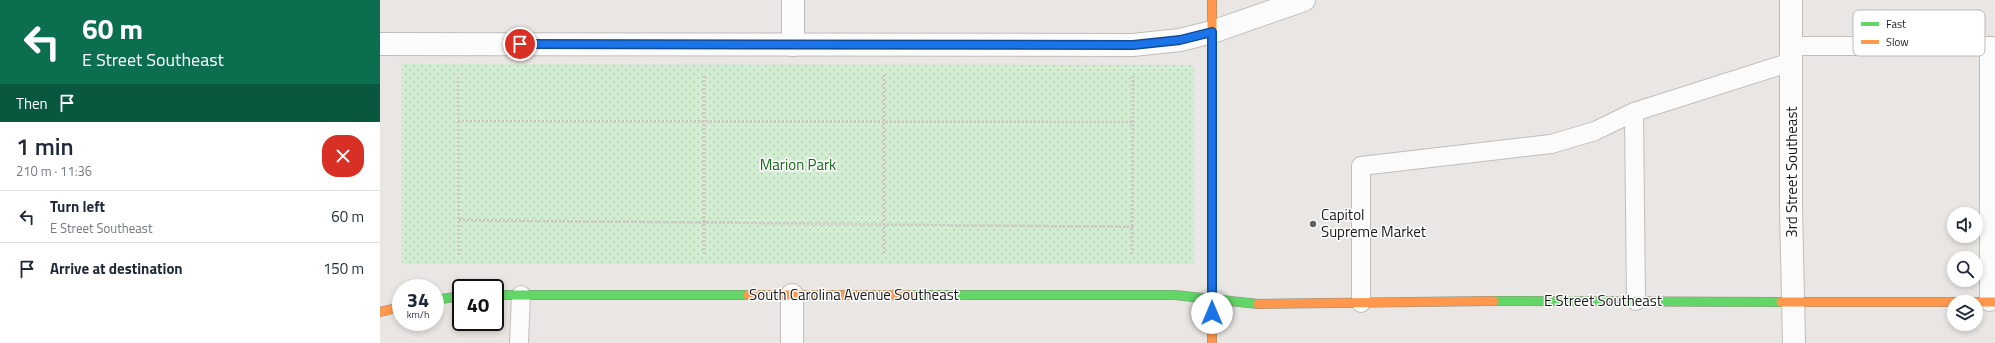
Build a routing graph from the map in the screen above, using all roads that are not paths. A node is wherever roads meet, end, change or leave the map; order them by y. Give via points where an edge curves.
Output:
1 (793, 0) edge
2 (1212, 0) edge
3 (1304, 0) edge
4 (1791, 0) edge
5 (1212, 32) junction
6 (380, 44) edge
7 (793, 45) junction
8 (1992, 46) edge
9 (1853, 52) edge
10 (1791, 54) junction
11 (1634, 112) junction
12 (504, 295) edge
13 (520, 295) junction
14 (792, 295) junction
15 (1212, 299) junction
16 (1636, 301) junction
17 (1793, 301) junction
18 (1992, 302) edge
19 (1360, 303) junction
20 (392, 309) edge
21 (380, 312) edge
22 (519, 343) edge
23 (792, 343) edge
24 (1212, 343) edge
25 (1794, 343) edge

1 - 7 street
2 - 5 street
3 - 5 street
4 - 10 street, 3rd Street Southeast
5 - 7 street via 1180,40 1133,45
5 - 15 street
6 - 7 street
8 - 18 lane
9 - 10 lane
10 - 11 lane
10 - 17 street, 3rd Street Southeast
11 - 16 lane
11 - 19 lane via 1595,131 1551,144 1360,166
12 - 13 street, South Carolina Avenue Southeast
13 - 14 street, South Carolina Avenue Southeast
13 - 22 lane
14 - 15 street, South Carolina Avenue Southeast via 1175,295
14 - 23 street
15 - 19 street, E Street Southeast via 1251,304
15 - 24 street
16 - 17 street, E Street Southeast
16 - 19 street, E Street Southeast
17 - 18 street, E Street Southeast
17 - 25 street, 3rd Street Southeast
20 - 21 street

